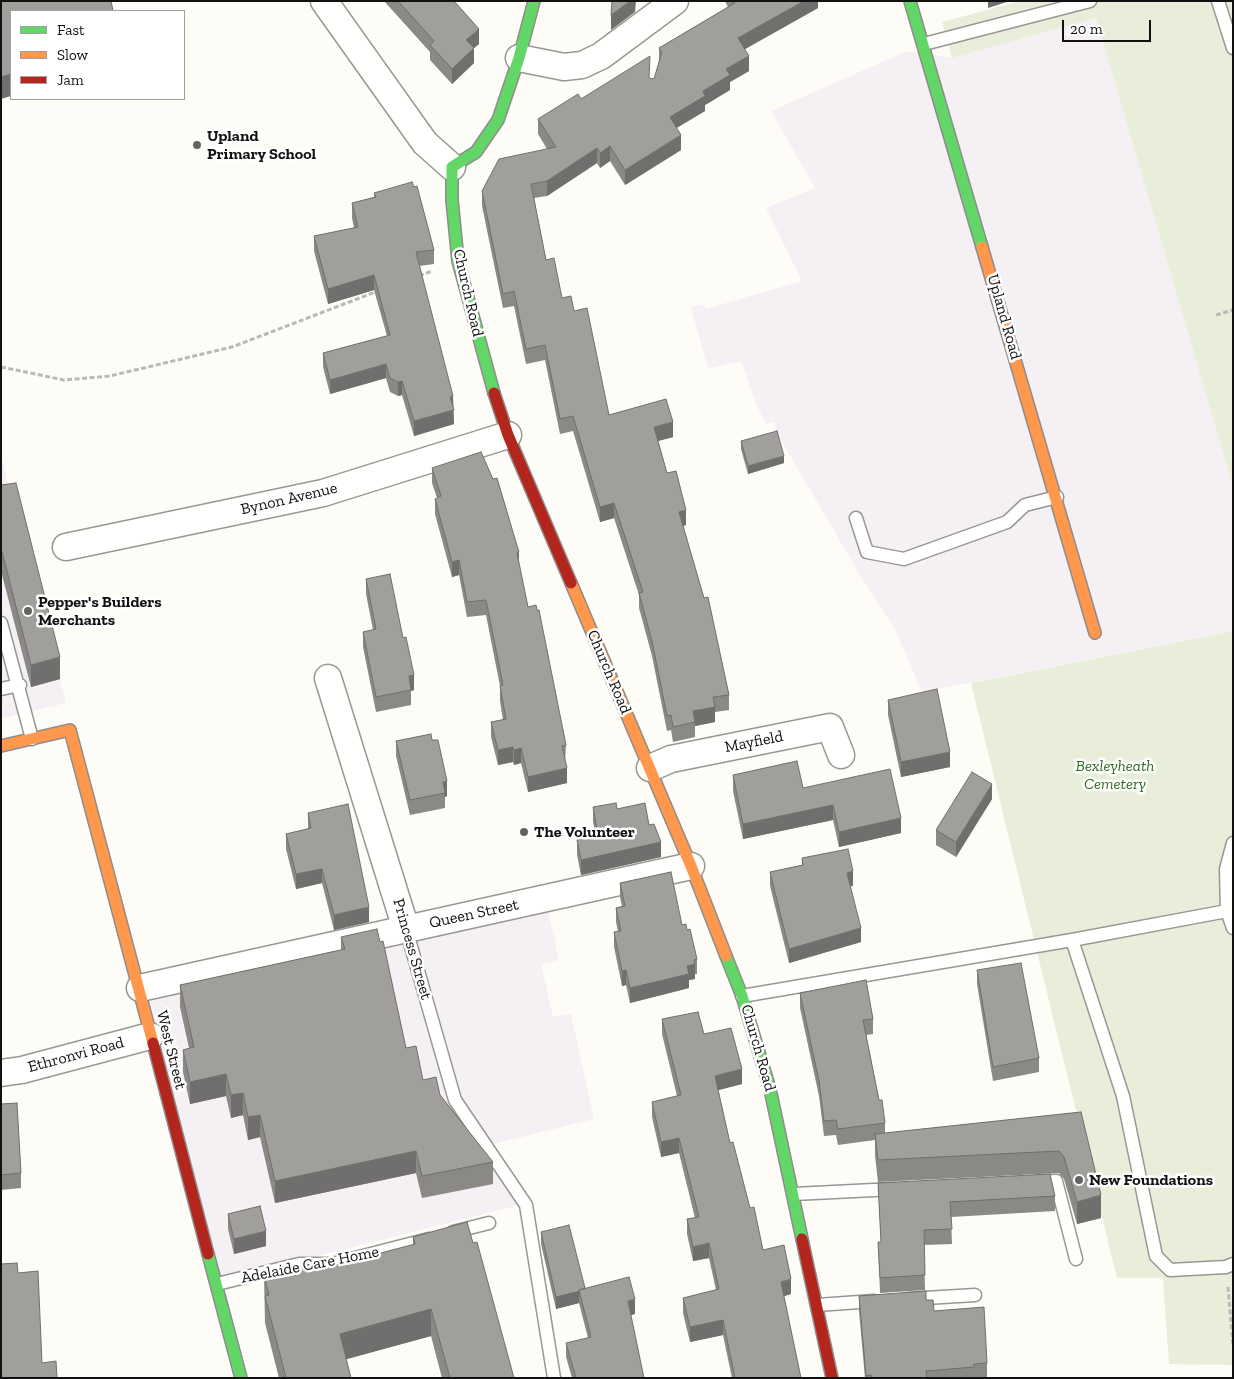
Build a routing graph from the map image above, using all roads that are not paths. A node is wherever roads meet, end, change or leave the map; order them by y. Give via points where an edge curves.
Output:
1 (324, 1) edge
2 (534, 1) edge
3 (675, 1) edge
4 (910, 1) edge
5 (1090, 1) edge
6 (1218, 1) edge
7 (924, 44) junction
8 (1233, 48) edge
9 (520, 58) junction
10 (452, 167) junction
11 (508, 435) junction
12 (1057, 497) junction
13 (856, 518) dead end
14 (66, 547) dead end
15 (1, 622) edge
16 (1096, 633) dead end
17 (328, 678) dead end
18 (20, 685) junction
19 (1, 689) edge
20 (32, 739) junction
21 (1, 746) edge
22 (841, 755) dead end
23 (650, 768) junction
24 (1233, 844) edge
25 (691, 866) junction
26 (1227, 911) junction
27 (406, 928) junction
28 (1233, 928) edge
29 (1072, 940) junction
30 (140, 988) junction
31 (742, 996) junction
32 (150, 1036) junction
33 (1, 1073) edge
34 (1027, 1183) edge
35 (911, 1188) edge
36 (794, 1194) junction
37 (489, 1223) dead end
38 (1076, 1259) dead end
39 (1230, 1265) edge
40 (218, 1284) junction
41 (975, 1295) dead end
42 (817, 1304) junction
43 (241, 1378) edge
44 (554, 1378) edge
45 (832, 1378) edge

1 - 10 street via 425,143
2 - 9 street
3 - 9 street via 602,56 582,65 564,67
4 - 7 street, Upland Road
5 - 7 lane
6 - 8 lane
7 - 12 street, Upland Road
9 - 10 street via 498,120 476,152
10 - 11 street, Church Road via 458,261
11 - 14 street, Bynon Avenue via 323,493
11 - 23 street, Church Road
12 - 13 lane via 1025,505 1007,522 904,559 867,552
12 - 16 street, Upland Road
15 - 18 lane
17 - 27 street, Princess Street
18 - 19 lane
18 - 20 lane
20 - 21 street
20 - 30 street, West Street via 70,730
22 - 23 street, Mayfield via 830,727 671,759
23 - 25 street, Church Road
24 - 26 lane via 1226,869
25 - 27 street, Queen Street
25 - 31 street, Church Road
26 - 28 lane
26 - 29 lane
27 - 30 street, Queen Street
27 - 44 lane, Princess Street via 455,1100 526,1205
29 - 31 lane
29 - 39 lane via 1123,1096 1156,1256 1170,1270
30 - 32 street, West Street
31 - 36 street, Church Road via 770,1089
32 - 33 street, Ethronvi Road
32 - 40 street, West Street
34 - 38 lane via 1056,1182
35 - 36 lane
36 - 42 street, Church Road
37 - 40 lane, Adelaide Care Home via 332,1264 300,1264
40 - 43 street, West Street
41 - 42 lane
42 - 45 street, Church Road

